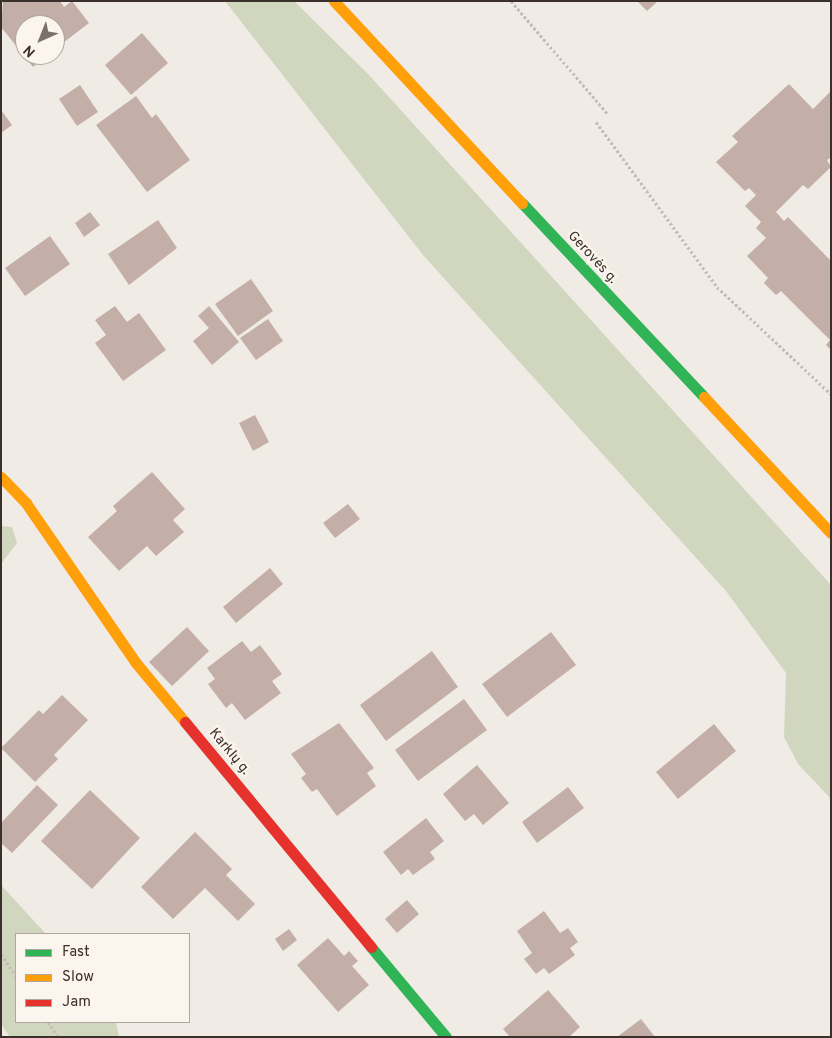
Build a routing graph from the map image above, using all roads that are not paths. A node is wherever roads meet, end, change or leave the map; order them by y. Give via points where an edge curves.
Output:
1 (334, 1) edge
2 (1, 477) edge
3 (831, 533) edge
4 (446, 1037) edge

1 - 3 street, Gerovės g.
2 - 4 street, Karklų g. via 31,510 136,664

